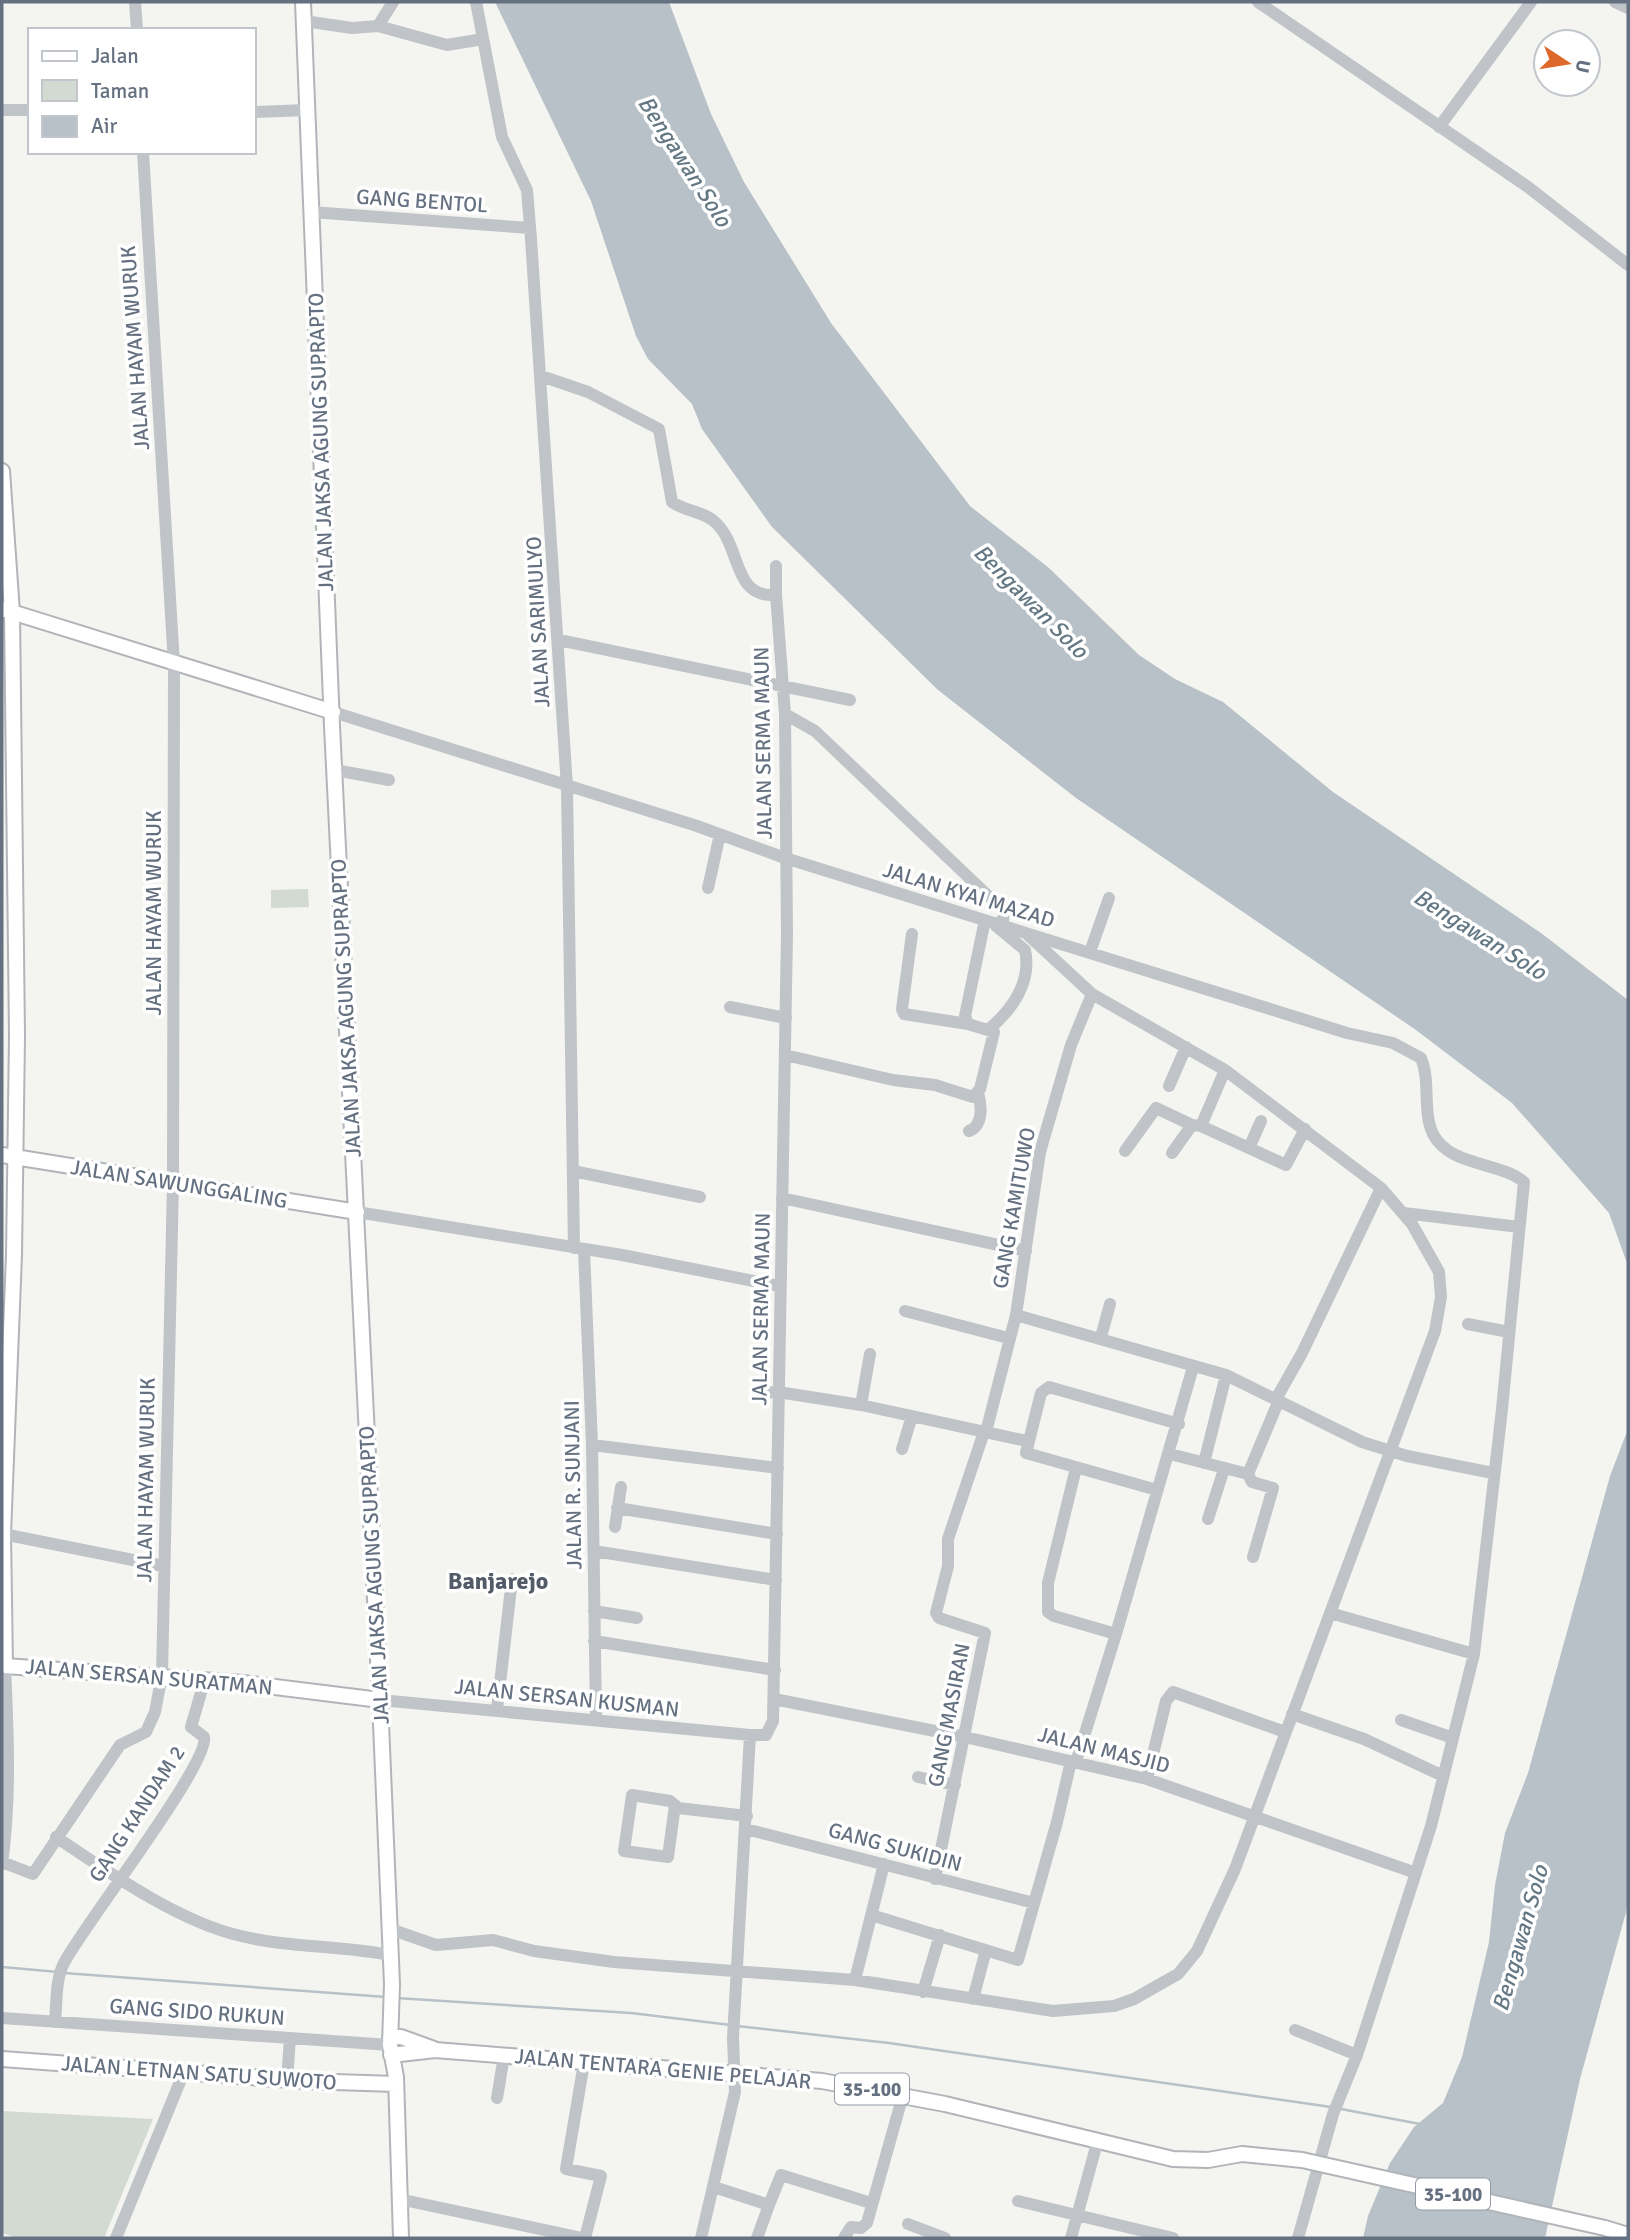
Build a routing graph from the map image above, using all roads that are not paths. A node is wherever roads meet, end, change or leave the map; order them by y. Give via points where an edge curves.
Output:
1 (135, 2) edge
2 (303, 2) edge
3 (393, 2) edge
4 (476, 2) edge
5 (1258, 2) edge
6 (1531, 2) edge
7 (1615, 2) edge
8 (1628, 8) edge
9 (304, 21) junction
10 (378, 26) junction
11 (137, 28) edge
12 (483, 39) junction
13 (2, 110) edge
14 (28, 110) edge
15 (308, 110) junction
16 (256, 112) edge
17 (1439, 127) junction
18 (143, 154) edge
19 (311, 212) junction
20 (530, 228) junction
21 (1628, 265) edge
22 (541, 376) junction
23 (2, 471) edge
24 (776, 566) dead end
25 (776, 595) junction
26 (7, 611) edge
27 (559, 640) junction
28 (174, 664) junction
29 (782, 687) junction
30 (850, 701) dead end
31 (333, 712) junction
32 (785, 715) junction
33 (335, 771) junction
34 (389, 780) dead end
35 (567, 788) junction
36 (720, 834) junction
37 (785, 858) junction
38 (708, 888) dead end
39 (1109, 898) dead end
40 (991, 921) junction
41 (1021, 929) junction
42 (912, 934) dead end
43 (1090, 952) junction
44 (1092, 994) junction
45 (730, 1007) dead end
46 (786, 1018) junction
47 (968, 1024) junction
48 (989, 1029) junction
49 (1186, 1047) junction
50 (785, 1055) junction
51 (1225, 1070) junction
52 (1168, 1086) dead end
53 (978, 1093) junction
54 (1261, 1121) dead end
55 (1197, 1126) junction
56 (1305, 1129) junction
57 (969, 1131) dead end
58 (1249, 1149) junction
59 (1125, 1151) dead end
60 (1172, 1153) dead end
61 (9, 1156) edge
62 (572, 1171) junction
63 (173, 1183) junction
64 (1381, 1188) junction
65 (700, 1197) dead end
66 (782, 1198) junction
67 (357, 1212) junction
68 (1404, 1213) junction
69 (1519, 1227) junction
70 (579, 1249) junction
71 (1026, 1251) junction
72 (779, 1286) junction
73 (1110, 1304) dead end
74 (905, 1311) dead end
75 (1016, 1315) junction
76 (1468, 1324) dead end
77 (1509, 1332) junction
78 (1101, 1337) junction
79 (1008, 1338) junction
80 (870, 1354) dead end
81 (1193, 1367) junction
82 (1226, 1375) junction
83 (759, 1391) dead end
84 (778, 1393) junction
85 (1278, 1399) junction
86 (862, 1405) junction
87 (912, 1416) junction
88 (1179, 1424) junction
89 (985, 1432) junction
90 (1027, 1441) junction
91 (592, 1445) junction
92 (902, 1449) dead end
93 (1391, 1451) junction
94 (1170, 1454) junction
95 (1204, 1464) junction
96 (778, 1468) junction
97 (1076, 1468) junction
98 (1224, 1469) junction
99 (1248, 1474) junction
100 (1493, 1474) junction
101 (621, 1487) dead end
102 (1157, 1490) junction
103 (617, 1508) junction
104 (1208, 1519) dead end
105 (615, 1527) dead end
106 (4, 1534) junction
107 (777, 1534) junction
108 (594, 1551) junction
109 (1253, 1557) dead end
110 (163, 1566) junction
111 (512, 1579) dead end
112 (776, 1580) junction
113 (594, 1611) junction
114 (1330, 1613) junction
115 (637, 1618) dead end
116 (1116, 1634) junction
117 (594, 1642) junction
118 (1474, 1654) junction
119 (3, 1666) edge
120 (775, 1670) junction
121 (162, 1675) junction
122 (205, 1679) junction
123 (774, 1699) junction
124 (380, 1700) junction
125 (497, 1710) junction
126 (1292, 1714) junction
127 (596, 1719) junction
128 (1401, 1720) dead end
129 (5, 1725) edge
130 (1285, 1731) junction
131 (750, 1735) junction
132 (965, 1737) junction
133 (1453, 1738) junction
134 (1073, 1761) junction
135 (1443, 1776) junction
136 (918, 1777) dead end
137 (1147, 1779) junction
138 (955, 1785) junction
139 (675, 1805) junction
140 (1254, 1816) junction
141 (747, 1823) junction
142 (56, 1838) junction
143 (2, 1857) edge
144 (884, 1864) junction
145 (1416, 1873) junction
146 (118, 1879) junction
147 (935, 1879) junction
148 (1034, 1903) junction
149 (872, 1915) junction
150 (390, 1929) junction
151 (940, 1936) junction
152 (986, 1950) junction
153 (390, 1955) junction
154 (738, 1973) junction
155 (855, 1980) junction
156 (923, 1992) junction
157 (973, 1999) junction
158 (2, 2018) edge
159 (55, 2022) junction
160 (1295, 2031) dead end
161 (289, 2038) junction
162 (394, 2046) junction
163 (1357, 2055) junction
164 (504, 2056) junction
165 (2, 2059) edge
166 (584, 2063) junction
167 (184, 2072) junction
168 (733, 2074) junction
169 (287, 2080) junction
170 (396, 2080) junction
171 (903, 2095) junction
172 (497, 2098) dead end
173 (1097, 2143) junction
174 (715, 2187) junction
175 (399, 2199) junction
176 (1018, 2201) dead end
177 (872, 2203) junction
178 (769, 2205) junction
179 (1078, 2216) junction
180 (908, 2224) dead end
181 (1628, 2235) edge
182 (116, 2238) edge
183 (401, 2238) edge
184 (583, 2238) edge
185 (701, 2238) edge
186 (757, 2238) edge
187 (844, 2238) edge
188 (945, 2238) edge
189 (1071, 2238) edge
190 (1173, 2238) edge
191 (1298, 2238) edge

1 - 11 street
2 - 9 main road, JALAN JAKSA AGUNG SUPRAPTO
3 - 10 street
4 - 12 street, JALAN SARIMULYO
5 - 17 street
6 - 17 street
7 - 8 street
9 - 10 street via 352,28
9 - 15 main road, JALAN JAKSA AGUNG SUPRAPTO
10 - 12 street via 447,45
12 - 20 street, JALAN SARIMULYO via 502,136 527,190
13 - 14 street
15 - 16 street
15 - 19 main road, JALAN JAKSA AGUNG SUPRAPTO
17 - 21 street via 1528,187
18 - 28 street, JALAN HAYAM WURUK
19 - 20 street, GANG BENTOL
19 - 31 main road, JALAN JAKSA AGUNG SUPRAPTO
20 - 22 street, JALAN SARIMULYO
22 - 25 street via 588,391 659,429 672,502 713,520 730,542 746,586 763,596
22 - 27 street, JALAN SARIMULYO
23 - 26 main road, JALAN SERSAN SURATMAN
24 - 25 street, JALAN SERMA MAUN
25 - 29 street, JALAN SERMA MAUN
26 - 28 main road
26 - 61 main road, JALAN SERSAN SURATMAN
27 - 29 street
27 - 35 street, JALAN SARIMULYO
28 - 31 main road
28 - 63 street, JALAN HAYAM WURUK
29 - 30 street
29 - 32 street, JALAN SERMA MAUN
31 - 33 main road, JALAN JAKSA AGUNG SUPRAPTO
31 - 35 street, JALAN KYAI MAZAD
32 - 37 street, JALAN SERMA MAUN
32 - 40 street via 815,732 1004,911 1003,922
33 - 34 street
33 - 67 main road, JALAN JAKSA AGUNG SUPRAPTO
35 - 36 street, JALAN KYAI MAZAD
35 - 62 street, JALAN SARIMULYO
36 - 37 street, JALAN KYAI MAZAD
36 - 38 street
37 - 40 street, JALAN KYAI MAZAD
37 - 46 street, JALAN SERMA MAUN
39 - 43 street
40 - 41 street, JALAN KYAI MAZAD
40 - 47 street via 966,1009
40 - 48 street via 1019,944 1027,957 1021,991
41 - 43 street, JALAN KYAI MAZAD
41 - 44 street
42 - 47 street via 904,1014
43 - 69 street, JALAN KYAI MAZAD via 1403,1047 1421,1058 1432,1131 1439,1142 1464,1158 1524,1182
44 - 49 street
44 - 71 street, GANG KAMITUWO via 1071,1045 1040,1152
45 - 46 street
46 - 50 street, JALAN SERMA MAUN
47 - 48 street
48 - 53 street via 994,1032 993,1040
49 - 51 street
49 - 52 street
50 - 53 street via 974,1097
50 - 66 street, JALAN SERMA MAUN
51 - 55 street
51 - 56 street
53 - 57 street via 978,1124
54 - 58 street
55 - 58 street
55 - 59 street via 1156,1108
55 - 60 street
56 - 58 street via 1286,1164
56 - 64 street
61 - 63 main road, JALAN SAWUNGGALING
61 - 106 main road, JALAN SERSAN SURATMAN
62 - 65 street
62 - 70 street, JALAN SARIMULYO
63 - 67 main road, JALAN SAWUNGGALING
63 - 110 street, JALAN HAYAM WURUK
64 - 68 street
64 - 85 street
66 - 71 street
66 - 72 street, JALAN SERMA MAUN
67 - 70 street
67 - 124 main road, JALAN JAKSA AGUNG SUPRAPTO
68 - 69 street
68 - 93 street via 1439,1272 1441,1297 1435,1331
69 - 77 street
70 - 72 street
70 - 91 street, JALAN R. SUNJANI
71 - 75 street, GANG KAMITUWO
72 - 84 street, JALAN SERMA MAUN
73 - 78 street
74 - 79 street
75 - 78 street
75 - 79 street, GANG KAMITUWO
76 - 77 street
77 - 100 street
78 - 81 street
79 - 89 street, GANG KAMITUWO
80 - 86 street
81 - 82 street
81 - 88 street
82 - 85 street
82 - 95 street
83 - 84 street
84 - 86 street
84 - 96 street, JALAN SERMA MAUN
85 - 93 street via 1362,1443
85 - 99 street
86 - 87 street
87 - 89 street
87 - 92 street
88 - 90 street via 1049,1387 1041,1393
88 - 94 street
89 - 90 street
89 - 132 street, GANG MASIRAN via 948,1539 948,1566 936,1615 985,1633
90 - 97 street via 1029,1455
91 - 96 street
91 - 108 street, JALAN R. SUNJANI
93 - 100 street
93 - 114 street
94 - 95 street
94 - 102 street
95 - 98 street
96 - 107 street, JALAN SERMA MAUN
97 - 102 street
97 - 116 street via 1048,1583 1048,1612
98 - 99 street
98 - 104 street
99 - 109 street via 1252,1482 1273,1488
100 - 118 street
101 - 103 street
102 - 116 street
103 - 105 street
103 - 107 street
106 - 110 street
106 - 119 main road, JALAN SERSAN SURATMAN
107 - 112 street, JALAN SERMA MAUN
108 - 112 street
108 - 113 street, JALAN R. SUNJANI
110 - 121 street, JALAN HAYAM WURUK
111 - 125 street
112 - 120 street, JALAN SERMA MAUN
113 - 115 street
113 - 117 street, JALAN R. SUNJANI
114 - 118 street
114 - 126 street
116 - 134 street
117 - 120 street
117 - 127 street, JALAN R. SUNJANI
118 - 133 street
119 - 121 main road, JALAN SERSAN SURATMAN
119 - 129 street
120 - 123 street, JALAN SERMA MAUN
121 - 122 main road, JALAN SERSAN SURATMAN
121 - 142 street, JALAN HAYAM WURUK via 146,1732 120,1745
122 - 124 main road, JALAN SERSAN SURATMAN
122 - 146 street, GANG KANDAM 2 via 191,1727 204,1737 204,1747 177,1797
123 - 131 street, JALAN SERMA MAUN via 770,1732
123 - 132 street, JALAN MASJID
124 - 125 street, JALAN SERSAN KUSMAN
124 - 150 main road, JALAN JAKSA AGUNG SUPRAPTO
125 - 127 street, JALAN SERSAN KUSMAN
126 - 130 street
126 - 135 street via 1364,1739
127 - 131 street, JALAN SERSAN KUSMAN
128 - 133 street
129 - 143 street
130 - 137 street via 1173,1692 1166,1701
130 - 140 street
131 - 141 street
132 - 134 street, JALAN MASJID
132 - 138 street, GANG MASIRAN
133 - 135 street
134 - 137 street, JALAN MASJID
134 - 148 street
135 - 145 street
136 - 138 street
137 - 140 street, JALAN MASJID
138 - 147 street, GANG MASIRAN
139 - 139 street, GANG SUKIDIN via 632,1795 624,1851 668,1857
139 - 141 street, GANG SUKIDIN
140 - 145 street, JALAN MASJID
140 - 157 street via 1235,1870 1197,1951 1178,1974 1134,1999 1097,2010 1054,2011
141 - 144 street, GANG SUKIDIN
141 - 154 street
142 - 143 street, JALAN HAYAM WURUK via 33,1874
142 - 146 street
144 - 147 street, GANG SUKIDIN
144 - 149 street
145 - 163 street
146 - 153 street via 235,1935
146 - 159 street, GANG KANDAM 2 via 61,1972
147 - 148 street, GANG SUKIDIN
148 - 152 street via 1018,1960
149 - 151 street
149 - 155 street
150 - 153 main road, JALAN JAKSA AGUNG SUPRAPTO
150 - 154 street via 436,1945 493,1940 600,1961
151 - 152 street
151 - 156 street
152 - 157 street
153 - 162 main road, JALAN JAKSA AGUNG SUPRAPTO
154 - 155 street
154 - 168 street
155 - 156 street
156 - 157 street
158 - 159 street, GANG SIDO RUKUN
159 - 161 street, GANG SIDO RUKUN
160 - 163 street
161 - 162 street, GANG SIDO RUKUN
161 - 169 street
162 - 164 main road, JALAN TENTARA GENIE PELAJAR / 35-100
162 - 170 main road
163 - 191 street via 1333,2113
164 - 166 main road, JALAN TENTARA GENIE PELAJAR / 35-100
164 - 172 street
165 - 167 main road, JALAN LETNAN SATU SUWOTO
166 - 168 main road, JALAN TENTARA GENIE PELAJAR / 35-100
166 - 184 street via 566,2169 601,2176
167 - 169 main road, JALAN LETNAN SATU SUWOTO
167 - 182 street
168 - 171 main road, JALAN TENTARA GENIE PELAJAR / 35-100 via 822,2081
168 - 174 street via 732,2116
169 - 170 main road, JALAN LETNAN SATU SUWOTO
170 - 175 main road
171 - 173 main road, JALAN TENTARA GENIE PELAJAR / 35-100
171 - 177 street
173 - 179 street
173 - 181 main road, JALAN TENTARA GENIE PELAJAR / 35-100, bridge via 1191,2161 1242,2154 1302,2160
174 - 178 street
174 - 185 street
175 - 183 main road
175 - 184 street
176 - 179 street
177 - 178 street via 781,2175
177 - 187 street via 864,2226 851,2227
178 - 186 street
179 - 189 street
179 - 190 street
180 - 188 street

